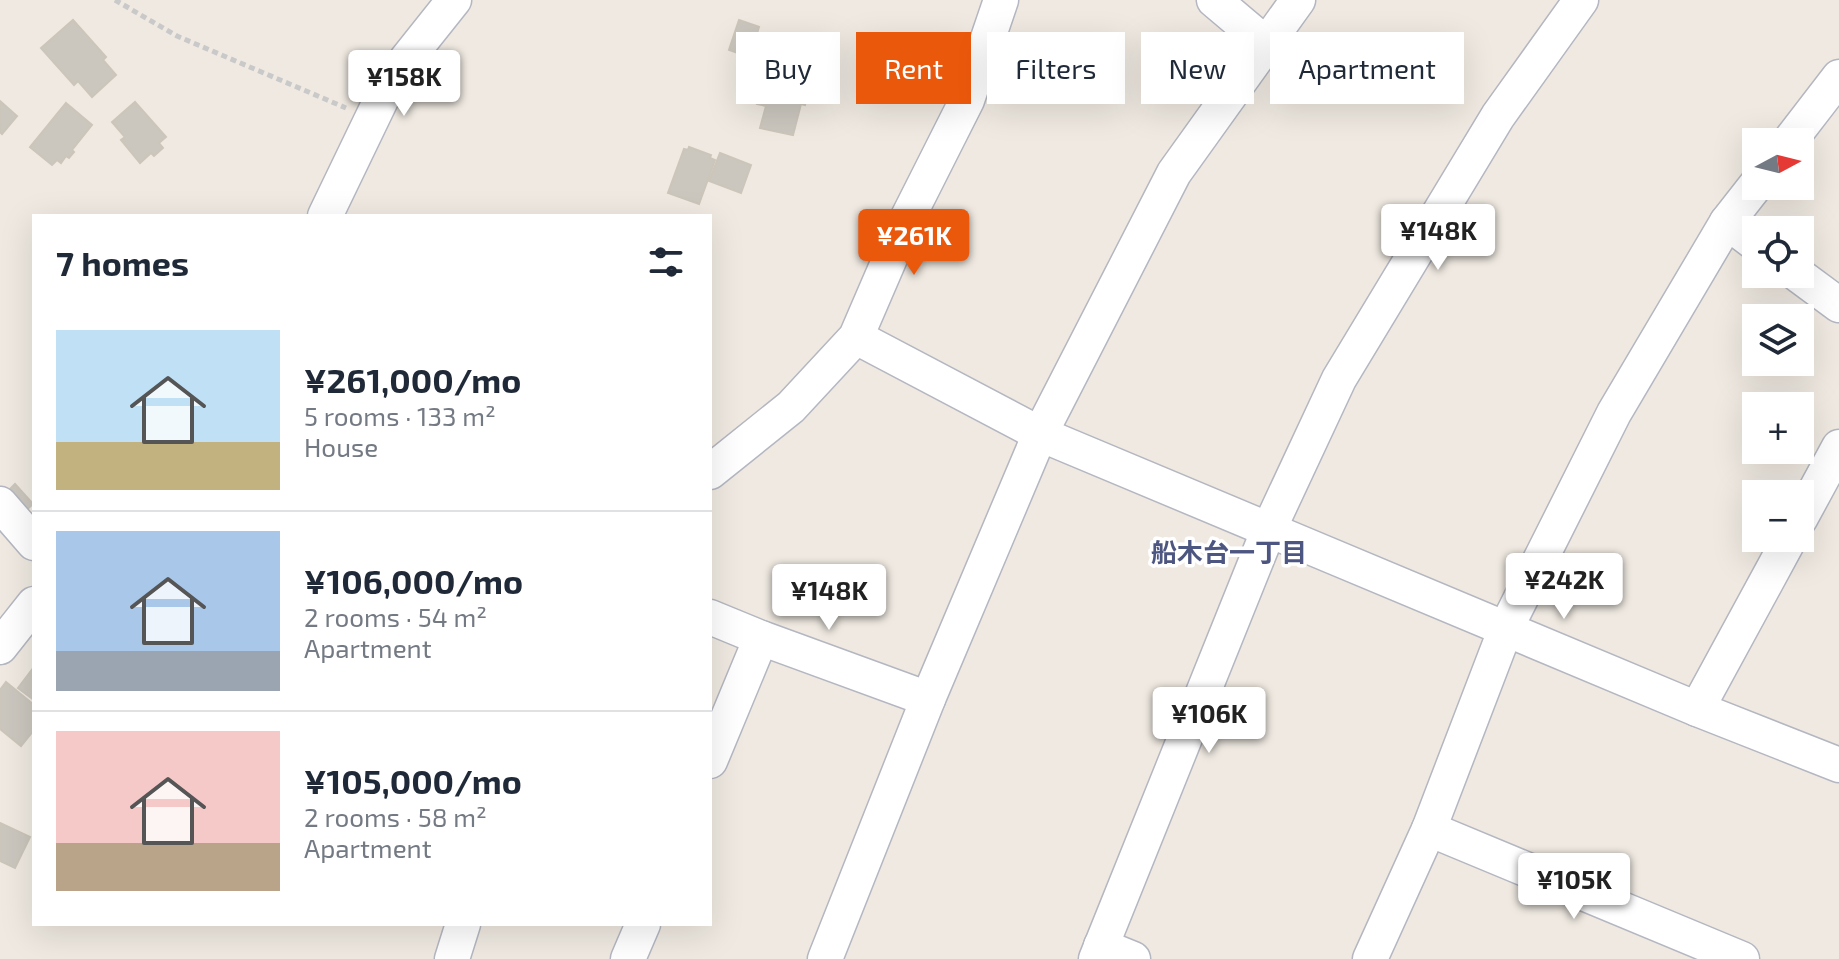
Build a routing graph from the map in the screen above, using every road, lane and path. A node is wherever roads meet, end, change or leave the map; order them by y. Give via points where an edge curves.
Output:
1 (115, 0) edge
2 (454, 0) edge
3 (1001, 0) edge
4 (1214, 0) edge
5 (1298, 0) edge
6 (1581, 0) edge
7 (1266, 44) junction
8 (1839, 77) edge
9 (371, 119) junction
10 (1800, 128) edge
11 (1744, 200) edge
12 (326, 214) edge
13 (1727, 222) junction
14 (1742, 233) edge
15 (1814, 287) edge
16 (1839, 305) edge
17 (856, 337) junction
18 (1040, 434) junction
19 (1839, 447) edge
20 (712, 470) edge
21 (1814, 493) edge
22 (0, 504) edge
23 (1269, 529) junction
24 (32, 541) edge
25 (1782, 552) edge
26 (32, 607) edge
27 (712, 618) edge
28 (1506, 628) junction
29 (761, 638) junction
30 (0, 647) edge
31 (928, 699) junction
32 (1697, 709) junction
33 (712, 756) edge
34 (1839, 765) edge
35 (1429, 829) junction
36 (462, 926) edge
37 (642, 926) edge
38 (1099, 953) edge
39 (452, 959) edge
40 (628, 959) edge
41 (825, 959) edge
42 (1133, 959) edge
43 (1370, 959) edge
44 (1742, 959) edge

1 - 9 path via 177,36
2 - 9 street via 391,79
3 - 17 street via 967,100
4 - 7 street
5 - 7 street
6 - 23 street via 1498,116 1339,379
7 - 18 street via 1174,173
8 - 10 street
9 - 12 street
11 - 13 street
13 - 14 street
13 - 28 street via 1614,413
15 - 16 street
17 - 18 street
17 - 20 street via 791,407
18 - 23 street
18 - 31 street
19 - 21 street
22 - 24 street
23 - 28 street
23 - 38 street
25 - 32 street
26 - 30 street
27 - 29 street
28 - 32 street
28 - 35 street
29 - 31 street
29 - 33 street
31 - 41 street
32 - 34 street
35 - 43 street
35 - 44 street
36 - 39 street
37 - 40 street
38 - 42 street

